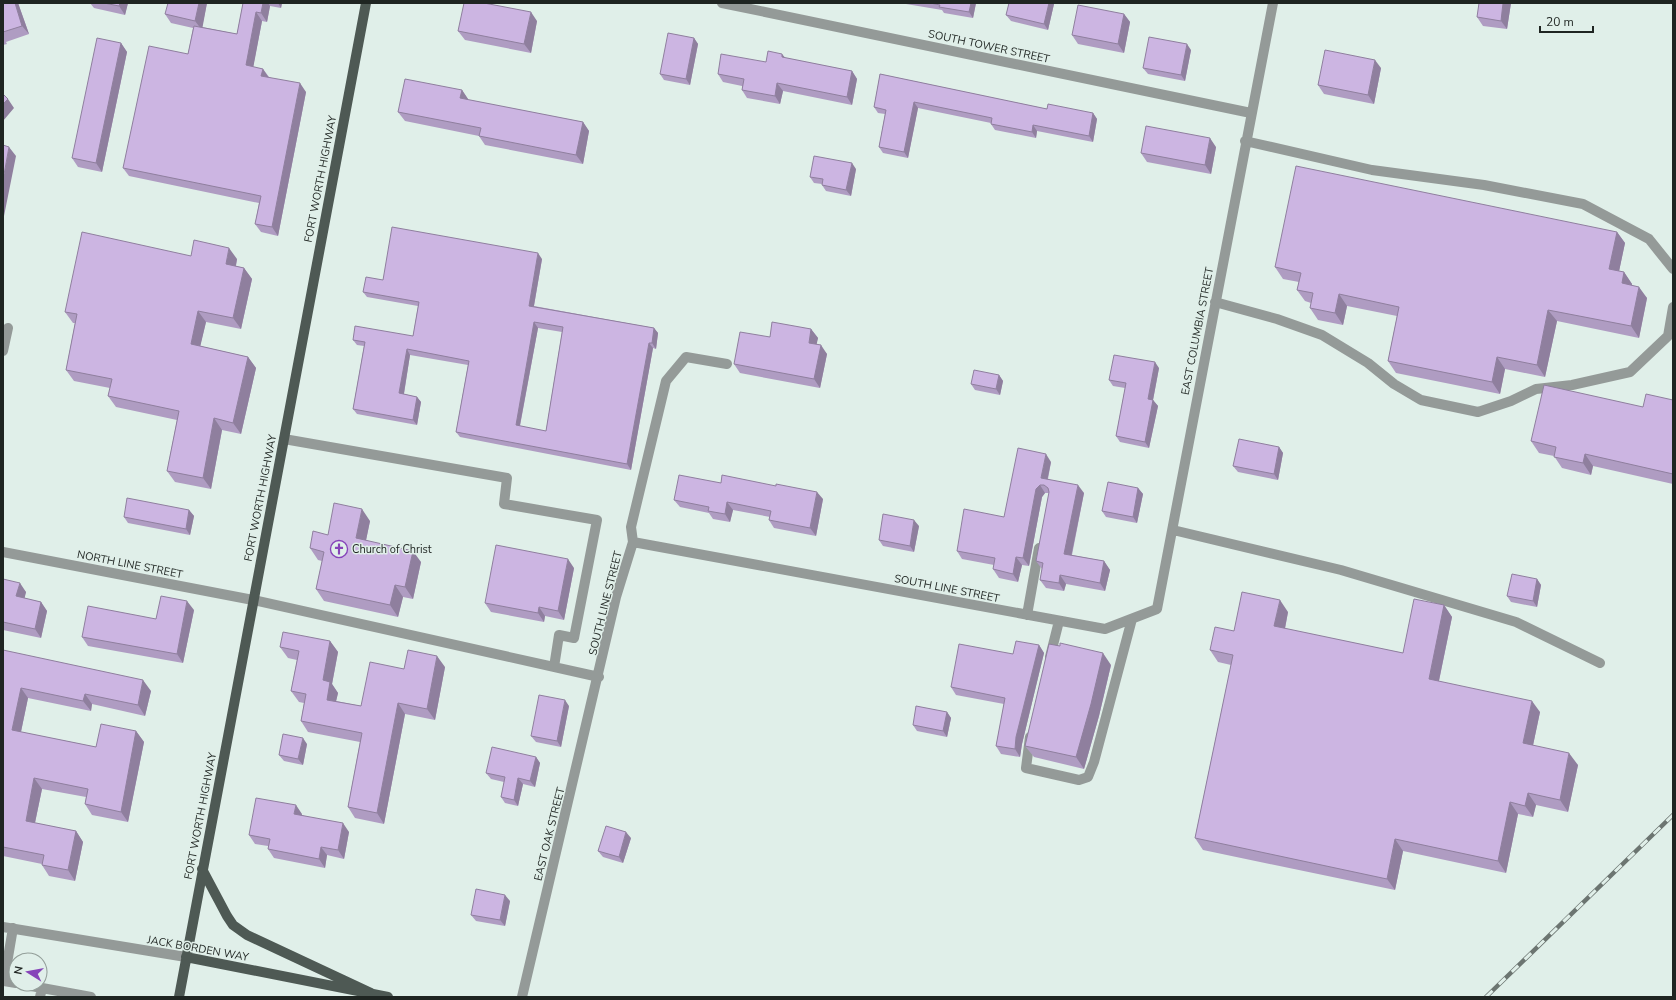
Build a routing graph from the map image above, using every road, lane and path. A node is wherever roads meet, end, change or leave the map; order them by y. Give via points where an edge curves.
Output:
1 (366, 3) edge
2 (722, 3) edge
3 (1274, 3) edge
4 (1251, 112) junction
5 (1246, 141) junction
6 (1673, 269) edge
7 (1215, 302) junction
8 (1673, 307) edge
9 (8, 328) dead end
10 (3, 350) edge
11 (727, 364) dead end
12 (284, 439) junction
13 (1173, 530) junction
14 (1041, 538) edge
15 (633, 542) junction
16 (3, 552) edge
17 (253, 600) junction
18 (1027, 615) junction
19 (1132, 619) junction
20 (1059, 621) junction
21 (1105, 629) joint
22 (1600, 663) dead end
23 (1048, 665) edge
24 (554, 667) junction
25 (599, 677) junction
26 (1033, 724) edge
27 (202, 869) junction
28 (8, 928) edge
29 (186, 957) junction
30 (8, 982) edge
31 (41, 992) edge
32 (371, 993) junction
33 (91, 997) edge
34 (179, 997) edge
35 (388, 997) edge
36 (522, 997) edge

1 - 12 main road, FORT WORTH HIGHWAY
2 - 4 street, SOUTH TOWER STREET
3 - 4 street, EAST COLUMBIA STREET
4 - 5 street, EAST COLUMBIA STREET
5 - 6 street via 1372,170 1484,186 1583,204 1649,240
5 - 7 street, EAST COLUMBIA STREET
7 - 8 street via 1322,335 1422,400 1478,412 1512,401 1536,389 1572,385 1630,372 1668,336
7 - 13 street, EAST COLUMBIA STREET
9 - 10 street
11 - 15 street via 686,357 666,381 631,527
12 - 17 main road, FORT WORTH HIGHWAY
12 - 24 street via 507,478 504,504 597,520 574,638 559,635
13 - 19 street, EAST COLUMBIA STREET via 1157,609
13 - 22 street via 1341,570 1516,622
14 - 18 street
15 - 18 street, SOUTH LINE STREET
15 - 25 street, SOUTH LINE STREET via 616,598
16 - 17 street, NORTH LINE STREET
17 - 24 street
17 - 27 main road, FORT WORTH HIGHWAY
18 - 20 street, SOUTH LINE STREET
19 - 21 street, EAST COLUMBIA STREET
19 - 26 street via 1088,777 1078,780 1026,768
20 - 21 street, SOUTH LINE STREET
20 - 23 street
24 - 25 street
25 - 36 street, EAST OAK STREET
27 - 29 main road, FORT WORTH HIGHWAY
27 - 32 main road via 233,925 247,935
28 - 29 street, JACK BORDEN WAY
28 - 30 street via 4,981
29 - 32 main road, JACK BORDEN WAY
29 - 34 main road, FORT WORTH HIGHWAY
31 - 33 street
32 - 35 main road, JACK BORDEN WAY

